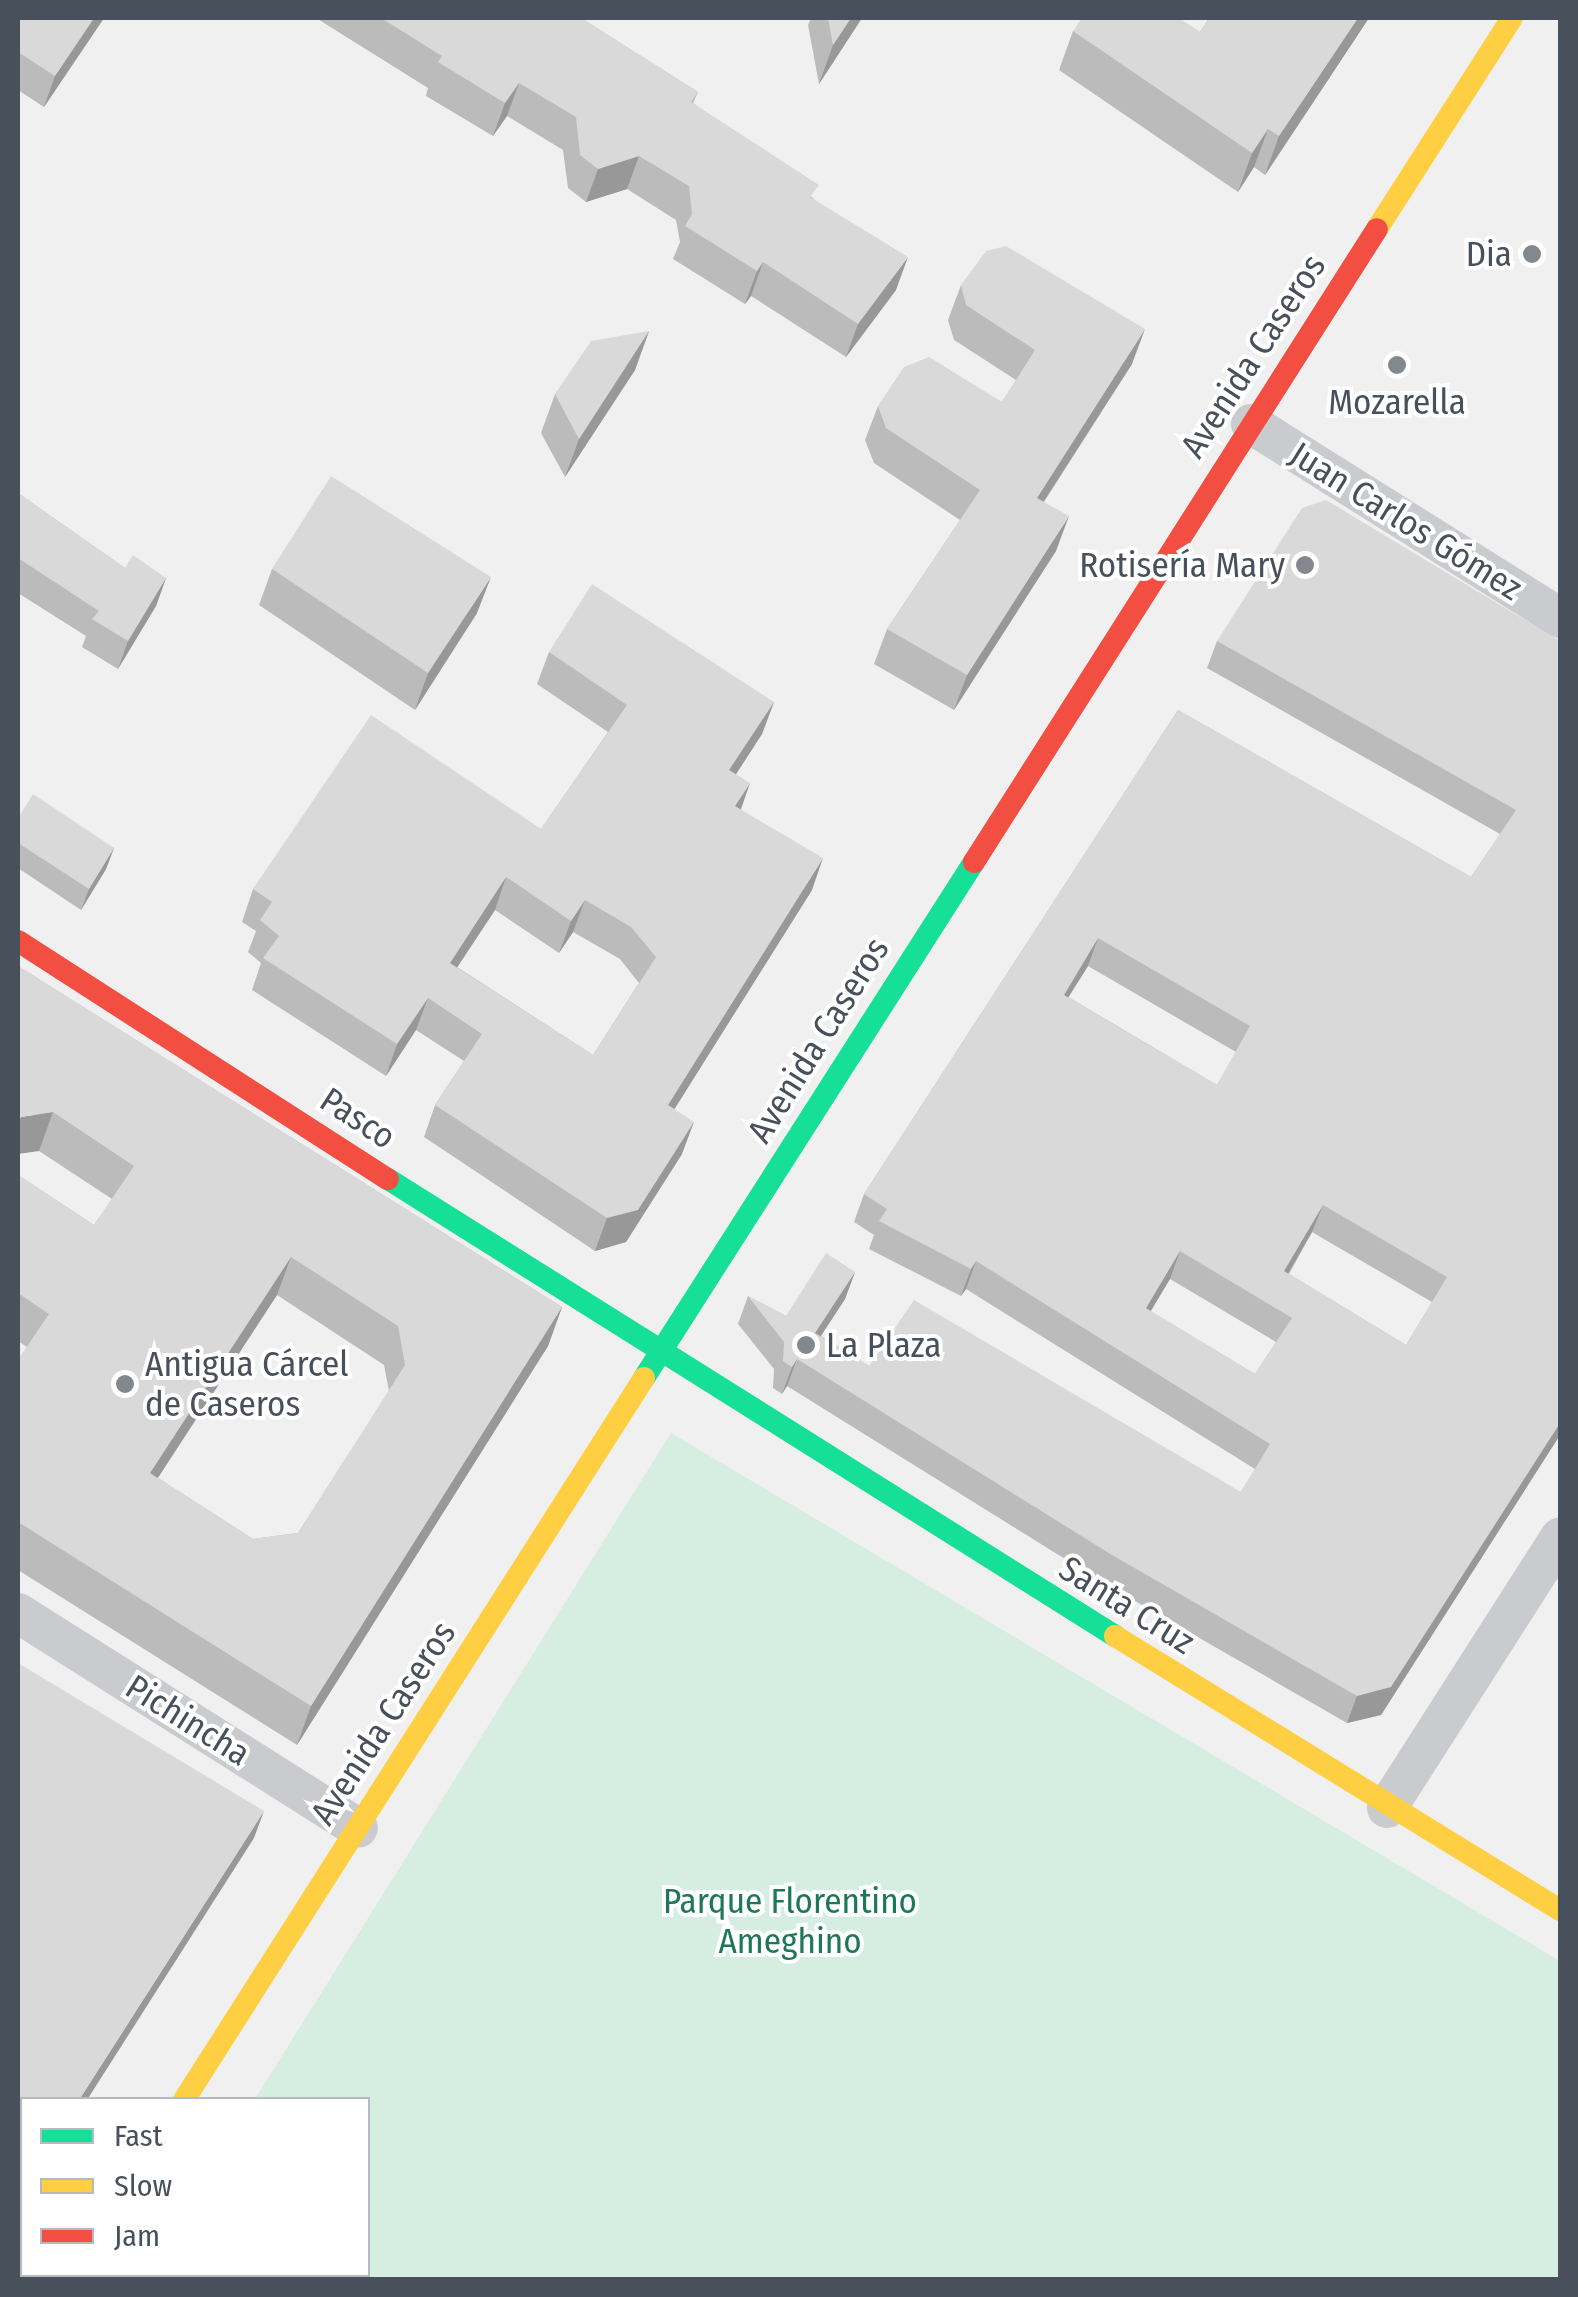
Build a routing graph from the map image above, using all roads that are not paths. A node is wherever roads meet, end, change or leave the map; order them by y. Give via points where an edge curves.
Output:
1 (1512, 18) edge
2 (1252, 424) junction
3 (1560, 618) edge
4 (18, 941) edge
5 (660, 1354) junction
6 (1560, 1538) edge
7 (18, 1613) edge
8 (1387, 1808) junction
9 (358, 1828) junction
10 (1560, 1910) edge
11 (186, 2097) edge

1 - 2 main road, Avenida Caseros
2 - 3 street, Juan Carlos Gómez
2 - 5 main road, Avenida Caseros
4 - 5 main road, Pasco
5 - 8 main road, Santa Cruz
5 - 9 main road, Avenida Caseros
6 - 8 street
7 - 9 street, Pichincha
8 - 10 main road, Santa Cruz
9 - 11 main road, Avenida Caseros

